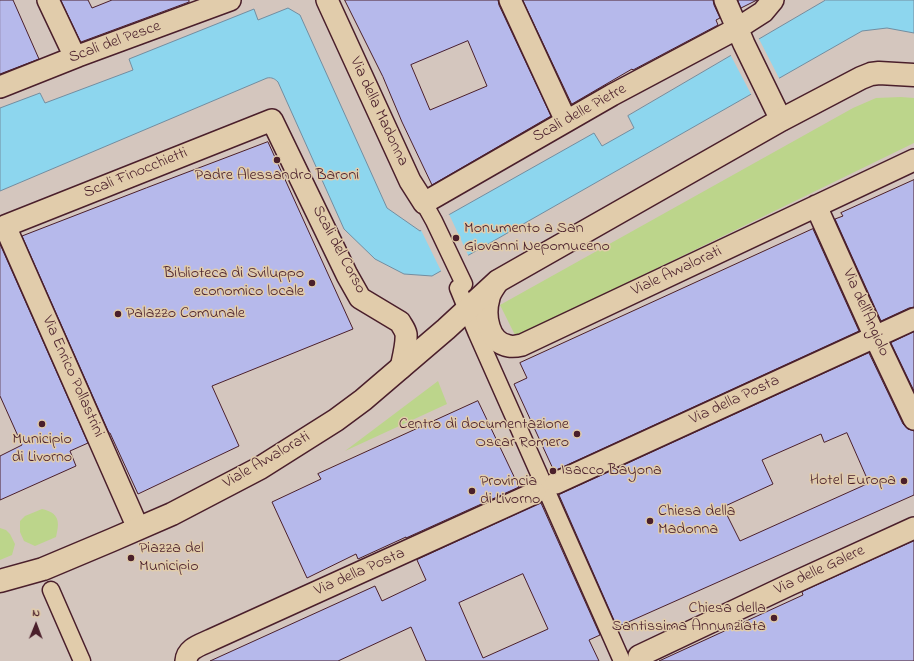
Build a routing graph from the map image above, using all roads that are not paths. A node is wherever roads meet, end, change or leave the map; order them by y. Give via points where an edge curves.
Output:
1 (48, 0) edge
2 (230, 0) edge
3 (327, 0) edge
4 (510, 0) edge
5 (725, 0) edge
6 (773, 0) edge
7 (741, 36) junction
8 (75, 57) junction
9 (914, 75) edge
10 (0, 87) edge
11 (272, 120) joint
12 (781, 120) junction
13 (566, 121) junction
14 (914, 160) edge
15 (424, 203) junction
16 (816, 206) junction
17 (3, 227) edge
18 (498, 282) junction
19 (467, 309) junction
20 (914, 319) edge
21 (875, 337) junction
22 (402, 368) junction
23 (914, 419) edge
24 (546, 488) junction
25 (138, 528) junction
26 (914, 528) edge
27 (0, 581) edge
28 (51, 590) dead end
29 (186, 658) edge
30 (630, 659) edge
31 (82, 661) edge

1 - 8 street
2 - 8 street, Scali del Pesce
3 - 15 street, Via della Madonna via 410,181
4 - 13 street
5 - 7 street
6 - 7 street, Scali delle Pietre
7 - 12 street
7 - 13 street, Scali delle Pietre via 612,95
8 - 10 street, Scali del Pesce
9 - 12 street, Viale Avvalorati via 871,74
11 - 17 street, Scali Finocchietti
11 - 22 street, Scali del Corso via 360,298 404,327 406,341
12 - 18 street, Viale Avvalorati
13 - 15 street, Scali delle Pietre
14 - 16 street, Viale Avvalorati
15 - 19 street, Via della Madonna via 464,284 458,288
16 - 18 street, Viale Avvalorati via 522,346 509,346 499,342 488,325 489,296
16 - 21 street, Via dell'Angiolo
17 - 25 street, Via Enrico Pollastrini
18 - 19 street, Viale Avvalorati
19 - 22 street, Viale Avvalorati
19 - 24 street via 489,364
20 - 21 street, Via della Posta
21 - 23 street, Via dell'Angiolo
21 - 24 street, Via della Posta
22 - 25 street, Viale Avvalorati via 336,420 260,468 172,514
24 - 29 street, Via della Posta via 211,640 190,651
24 - 30 street
25 - 27 street, Viale Avvalorati via 43,569
26 - 30 street, Via delle Galere
28 - 31 street

